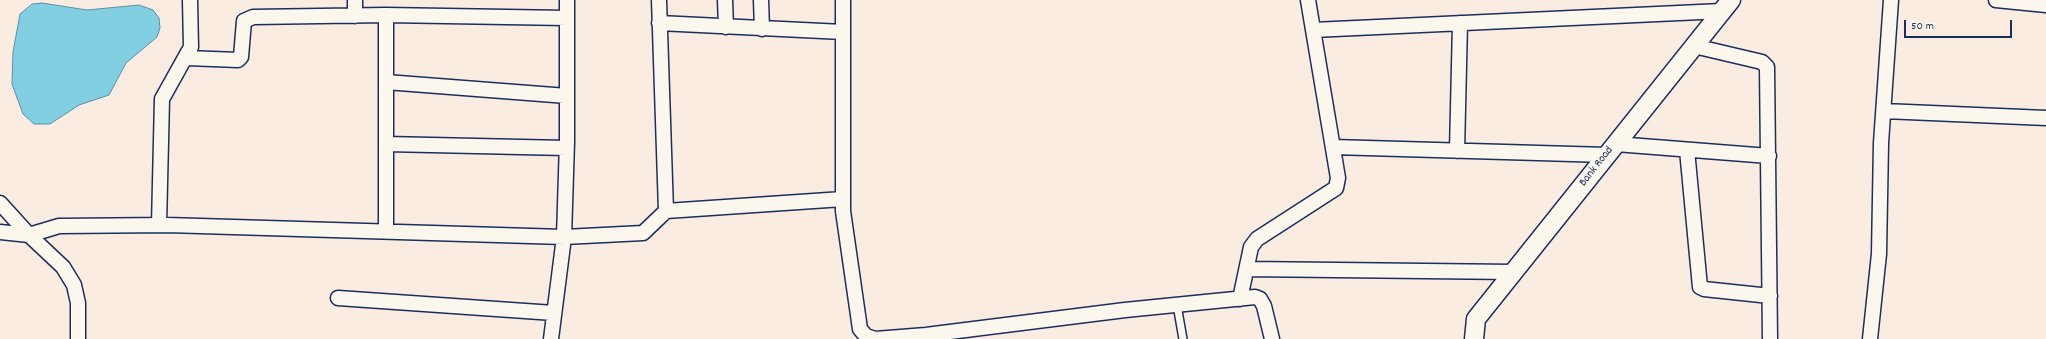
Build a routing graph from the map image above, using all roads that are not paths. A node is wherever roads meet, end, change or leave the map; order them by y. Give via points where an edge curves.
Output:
1 (190, 0) edge
2 (355, 0) edge
3 (567, 0) edge
4 (659, 0) edge
5 (725, 0) edge
6 (761, 0) edge
7 (843, 0) edge
8 (1308, 0) edge
9 (1891, 0) edge
10 (1996, 0) edge
11 (2046, 5) edge
12 (1726, 6) edge
13 (386, 15) junction
14 (355, 16) junction
15 (567, 18) junction
16 (660, 23) junction
17 (1460, 23) junction
18 (726, 27) junction
19 (762, 28) junction
20 (1313, 30) junction
21 (843, 32) junction
22 (1694, 46) junction
23 (187, 58) junction
24 (386, 82) junction
25 (567, 96) junction
26 (1884, 111) junction
27 (2046, 118) edge
28 (386, 144) junction
29 (1333, 147) junction
30 (566, 148) junction
31 (1612, 150) junction
32 (1687, 150) junction
33 (1457, 151) junction
34 (1769, 156) junction
35 (843, 199) junction
36 (0, 203) edge
37 (666, 211) junction
38 (159, 225) junction
39 (386, 231) junction
40 (0, 232) edge
41 (28, 235) junction
42 (564, 236) junction
43 (1247, 269) junction
44 (1514, 272) junction
45 (1770, 296) junction
46 (338, 298) dead end
47 (1240, 299) junction
48 (1177, 305) junction
49 (554, 313) junction
50 (926, 337) edge
51 (78, 339) edge
52 (551, 339) edge
53 (1183, 339) edge
54 (1272, 339) edge
55 (1474, 339) edge
56 (1770, 339) edge
57 (1870, 339) edge

1 - 23 street via 191,47
2 - 14 street
3 - 15 street
4 - 16 street
5 - 18 street
6 - 19 street
7 - 21 street
8 - 20 street
9 - 26 street
10 - 11 street
12 - 17 street
12 - 22 street, Bank Road
13 - 14 street
13 - 15 street
13 - 24 street
14 - 23 street via 248,18 244,21 238,60
15 - 25 street
16 - 18 street
16 - 37 street
17 - 20 street
17 - 33 street
18 - 19 street
19 - 21 street
20 - 29 street
21 - 35 street
22 - 31 street, Bank Road
22 - 34 street via 1762,62 1767,67
23 - 38 street via 162,99
24 - 25 street
24 - 28 street
25 - 30 street
26 - 27 street
26 - 57 street via 1879,254
28 - 30 street
28 - 39 street
29 - 33 street
29 - 43 street via 1338,178 1336,188 1257,240 1252,247
30 - 42 street
31 - 32 street
31 - 33 street
31 - 44 street, Bank Road
32 - 34 street
32 - 45 street via 1700,287
34 - 45 street
35 - 37 street
35 - 50 street via 842,211 860,329 866,336 876,339
36 - 41 street
37 - 42 street via 643,233
38 - 39 street
38 - 41 street via 59,226
39 - 42 street
40 - 41 street
41 - 51 street via 63,267 74,285 78,303
42 - 49 street
43 - 44 street
43 - 47 street
44 - 55 street, Bank Road via 1476,319
45 - 56 street
46 - 49 street
47 - 48 street
47 - 54 street via 1260,299
48 - 50 street
48 - 53 lane
49 - 52 street

